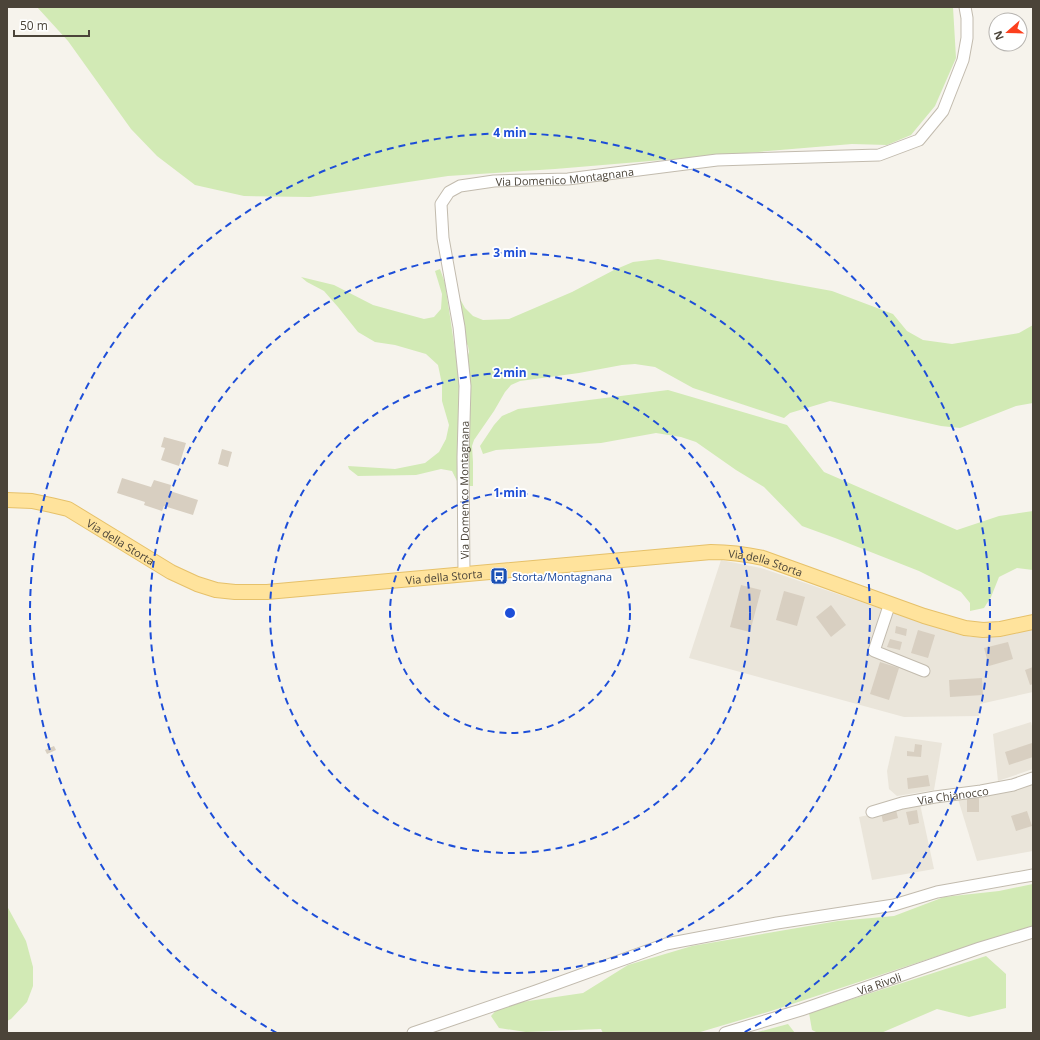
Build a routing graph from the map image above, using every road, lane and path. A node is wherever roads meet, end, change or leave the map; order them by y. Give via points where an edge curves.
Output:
1 (965, 7) edge
2 (7, 500) edge
3 (464, 574) junction
4 (890, 603) junction
5 (1033, 622) edge
6 (924, 671) dead end
7 (1033, 778) edge
8 (872, 812) dead end
9 (1033, 875) edge
10 (1033, 932) edge
11 (414, 1033) edge
12 (725, 1033) edge

1 - 3 street, Via Domenico Montagnana via 968,38 963,60 943,110 918,140 879,155 717,160 568,179 494,181 460,186 449,192 441,204 443,238 459,327 465,386
2 - 3 main road, Via della Storta via 32,501 68,510 171,572 216,590 267,592
3 - 4 main road, Via della Storta via 711,552 736,553 763,558
4 - 5 main road, Via della Storta via 965,628 1000,629
4 - 6 street via 874,651
7 - 8 street, Via Chianocco via 1013,785 902,803
9 - 11 street via 937,892 894,905 666,944
10 - 12 street, Via Rivoli

